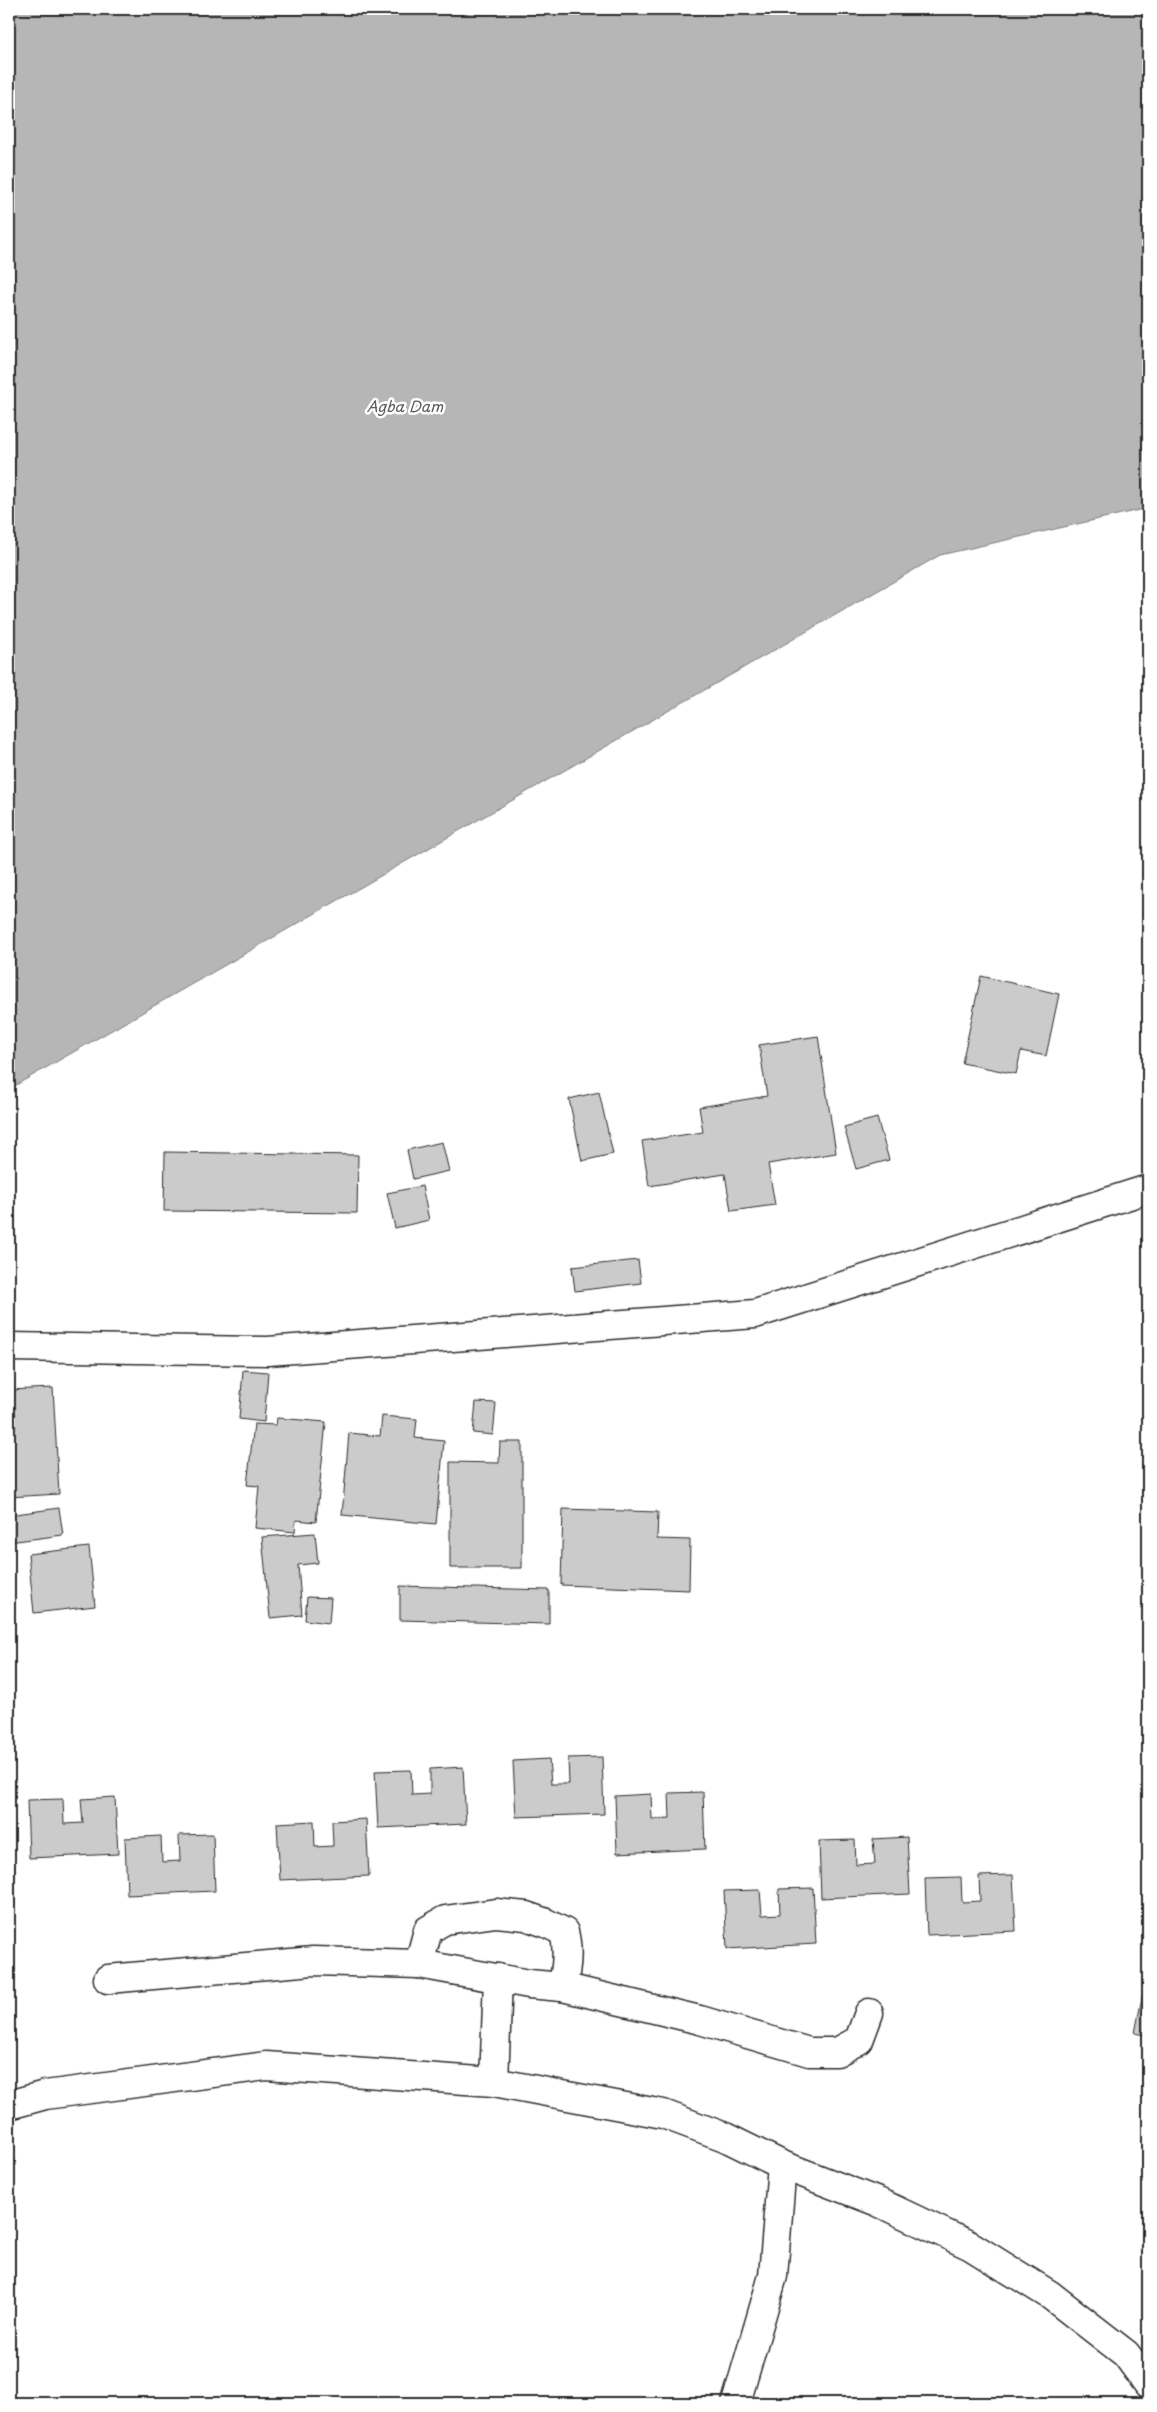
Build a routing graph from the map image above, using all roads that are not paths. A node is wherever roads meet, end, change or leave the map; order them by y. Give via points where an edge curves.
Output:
1 (1148, 1189) edge
2 (9, 1347) edge
3 (419, 1964) junction
4 (498, 1978) junction
5 (108, 1980) dead end
6 (562, 1987) junction
7 (869, 2013) dead end
8 (494, 2082) junction
9 (9, 2105) edge
10 (782, 2165) junction
11 (1148, 2384) edge
12 (736, 2403) edge

1 - 2 street via 755,1314 268,1351
3 - 4 street
3 - 5 street via 313,1961
3 - 6 street via 428,1930 445,1920 496,1913 526,1916 564,1932 568,1946
4 - 6 street
4 - 8 street
6 - 7 street via 700,2020 809,2052 837,2052 859,2040
8 - 9 street via 266,2066 54,2094
8 - 10 street via 663,2114 726,2137
10 - 11 street via 878,2202 970,2246 1050,2295 1126,2354
10 - 12 street via 773,2276

